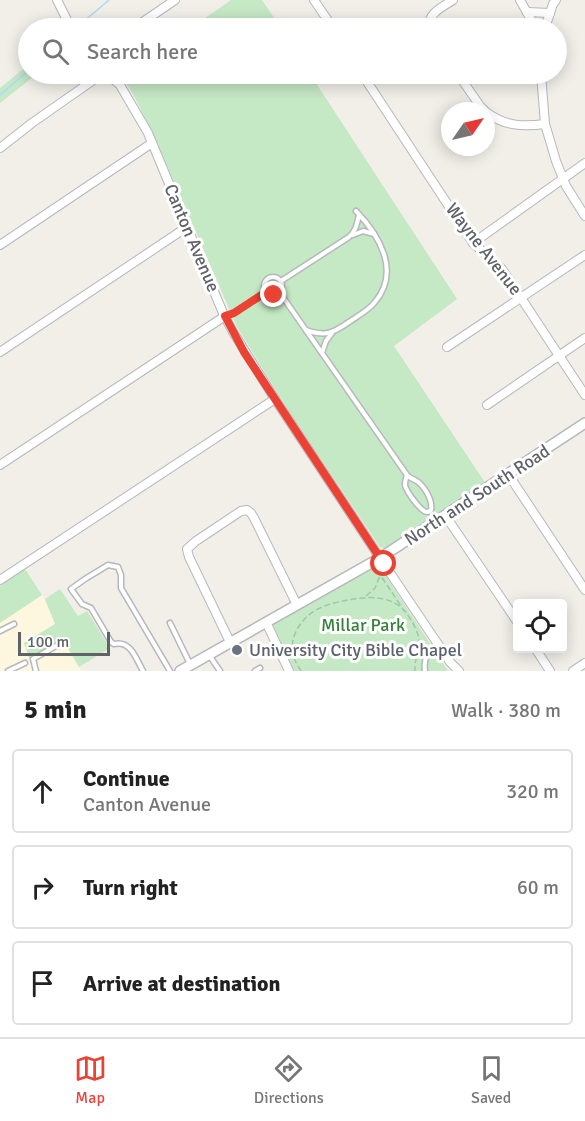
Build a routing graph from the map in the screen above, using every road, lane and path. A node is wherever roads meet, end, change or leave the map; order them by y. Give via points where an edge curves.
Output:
1 (57, 0) edge
2 (174, 0) edge
3 (314, 0) edge
4 (453, 0) edge
5 (520, 0) edge
6 (556, 0) edge
7 (527, 12) junction
8 (550, 13) junction
9 (66, 18) edge
10 (148, 18) edge
11 (326, 18) edge
12 (431, 18) edge
13 (530, 18) edge
14 (548, 18) edge
15 (88, 84) edge
16 (119, 84) edge
17 (369, 84) edge
18 (465, 84) edge
19 (542, 84) edge
20 (477, 102) edge
21 (495, 117) edge
22 (545, 124) junction
23 (152, 143) junction
24 (0, 148) edge
25 (585, 163) edge
26 (564, 178) junction
27 (585, 216) edge
28 (187, 227) junction
29 (375, 234) junction
30 (349, 237) junction
31 (473, 243) junction
32 (0, 245) edge
33 (585, 255) edge
34 (281, 281) junction
35 (266, 292) junction
36 (280, 293) junction
37 (522, 298) junction
38 (225, 316) junction
39 (306, 330) junction
40 (333, 332) junction
41 (585, 338) edge
42 (447, 347) dead end
43 (0, 352) edge
44 (322, 354) junction
45 (558, 356) junction
46 (585, 395) edge
47 (275, 399) junction
48 (488, 405) dead end
49 (585, 423) edge
50 (0, 465) edge
51 (508, 474) junction
52 (407, 475) junction
53 (445, 515) junction
54 (380, 558) junction
55 (376, 569) dead end
56 (380, 575) junction
57 (0, 580) edge
58 (585, 590) edge
59 (365, 597) junction
60 (297, 605) junction
61 (403, 609) junction
62 (513, 616) edge
63 (266, 622) junction
64 (170, 623) dead end
65 (14, 624) dead end
66 (0, 631) edge
67 (63, 642) dead end
68 (230, 642) junction
69 (438, 644) junction
70 (538, 653) edge
71 (209, 654) junction
72 (25, 663) dead end
73 (585, 663) edge
74 (190, 665) junction
75 (260, 668) dead end
76 (8, 671) edge
77 (36, 671) edge
78 (143, 671) edge
79 (170, 671) edge
80 (180, 671) edge
81 (220, 671) edge
82 (255, 671) edge
83 (289, 671) edge
84 (301, 671) edge
85 (415, 671) edge
86 (425, 671) edge
87 (459, 671) edge
88 (550, 671) edge
89 (573, 671) edge

1 - 9 street
2 - 10 street
3 - 11 street
4 - 12 street
5 - 7 street
6 - 8 street
7 - 8 street
7 - 13 street
8 - 14 street
15 - 24 street
16 - 23 street, Canton Avenue
17 - 31 street, Wayne Avenue
18 - 20 street
19 - 22 street
21 - 22 street via 506,124
22 - 26 street
23 - 28 street, Canton Avenue
23 - 32 street
25 - 26 street
26 - 27 street
26 - 31 street
28 - 38 street, Canton Avenue
28 - 43 street
29 - 30 lane via 363,231
29 - 30 lane via 357,212 356,228
29 - 40 lane via 385,254 387,273 379,296 369,308
30 - 34 lane
31 - 37 street, Wayne Avenue via 502,269
33 - 37 street
34 - 35 lane via 268,278
34 - 36 lane
35 - 36 lane
35 - 38 lane
36 - 39 lane
37 - 42 street
37 - 45 street, Wayne Avenue
38 - 47 street, Canton Avenue
38 - 50 street
39 - 40 lane
39 - 44 lane
40 - 44 lane
41 - 45 street
44 - 52 lane
45 - 46 street, Wayne Avenue
45 - 48 street
47 - 54 street, Canton Avenue
47 - 57 street
49 - 51 street, North and South Road
51 - 53 street, North and South Road
51 - 58 street
52 - 52 lane via 430,500 428,512 421,509 407,489
53 - 54 street, North and South Road
53 - 62 street
54 - 60 street, North and South Road
54 - 69 street, Canton Avenue
55 - 56 path
56 - 59 path via 375,588
56 - 61 path
59 - 61 path via 390,601
59 - 84 path via 319,608 304,620 293,644 293,656
60 - 63 street, North and South Road
60 - 68 street via 251,513 241,511 187,549
61 - 85 path via 418,636
63 - 68 street, North and South Road
63 - 83 street
64 - 74 lane
65 - 66 lane
67 - 77 lane via 33,659
68 - 71 street, North and South Road
69 - 86 lane via 425,658
69 - 87 street, Canton Avenue
70 - 88 street
71 - 74 street, North and South Road
71 - 81 lane
72 - 76 lane
73 - 89 street
74 - 80 street, North and South Road
75 - 82 lane
78 - 79 lane via 129,645 111,642 91,608 82,604 71,589 108,565 118,567 121,588

